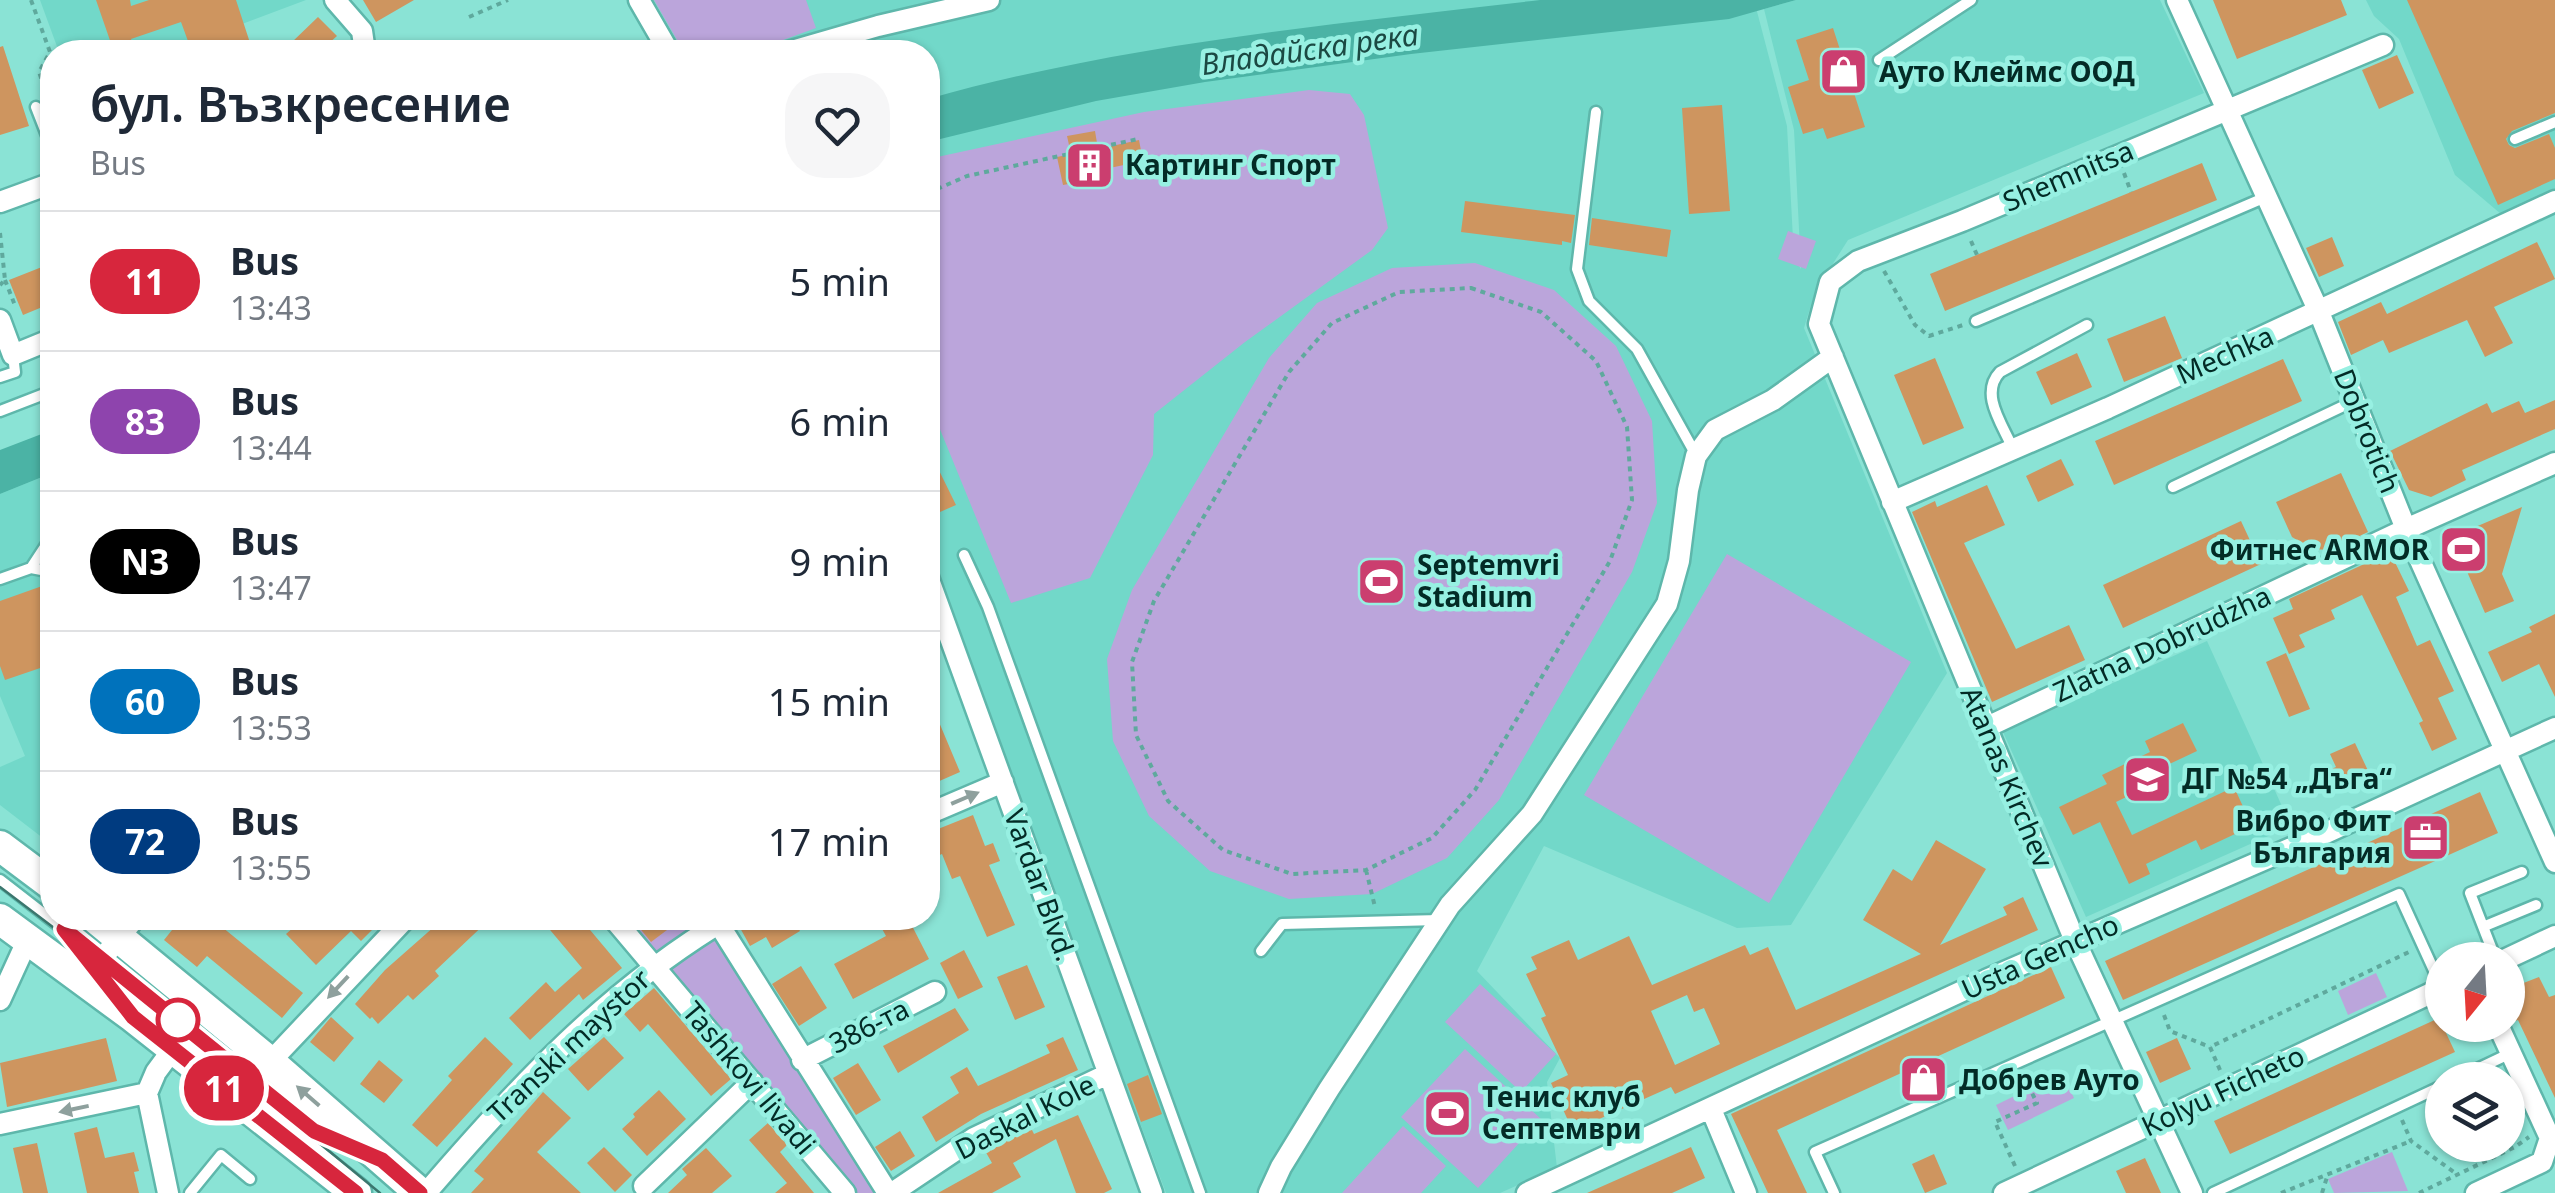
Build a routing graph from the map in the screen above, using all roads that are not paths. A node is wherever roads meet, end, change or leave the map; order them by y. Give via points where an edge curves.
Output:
1 (336, 0) edge
2 (639, 0) edge
3 (989, 0) edge
4 (1971, 0) edge
5 (2176, 0) edge
6 (364, 40) edge
7 (662, 40) edge
8 (830, 40) edge
9 (2382, 45) dead end
10 (1879, 60) dead end
11 (2228, 109) junction
12 (1596, 112) dead end
13 (2555, 122) edge
14 (2515, 139) dead end
15 (40, 187) edge
16 (2267, 196) junction
17 (0, 202) edge
18 (2555, 202) edge
19 (2319, 312) junction
20 (0, 320) edge
21 (1976, 321) road end
22 (2087, 325) dead end
23 (40, 344) edge
24 (13, 354) junction
25 (1832, 357) junction
26 (0, 377) edge
27 (40, 396) edge
28 (2355, 401) junction
29 (0, 411) edge
30 (2013, 449) junction
31 (1696, 456) junction
32 (2555, 463) edge
33 (2172, 488) dead end
34 (1892, 502) junction
35 (2406, 530) junction
36 (40, 554) edge
37 (964, 555) dead end
38 (31, 568) junction
39 (40, 570) edge
40 (0, 579) edge
41 (940, 615) edge
42 (1987, 727) junction
43 (2555, 728) edge
44 (2507, 750) junction
45 (1002, 782) junction
46 (940, 809) edge
47 (0, 846) edge
48 (2555, 862) edge
49 (2522, 872) dead end
50 (40, 877) edge
51 (0, 880) edge
52 (2536, 904) dead end
53 (40, 911) edge
54 (0, 919) edge
55 (1440, 920) junction
56 (2485, 926) junction
57 (66, 930) edge
58 (395, 930) edge
59 (623, 930) edge
60 (708, 930) edge
61 (729, 930) edge
62 (2555, 936) edge
63 (28, 939) junction
64 (2075, 941) junction
65 (2490, 942) edge
66 (105, 946) edge
67 (1261, 950) dead end
68 (2525, 950) edge
69 (2425, 952) edge
70 (654, 966) junction
71 (935, 992) dead end
72 (2425, 997) edge
73 (0, 1000) edge
74 (2112, 1018) junction
75 (2506, 1042) edge
76 (174, 1048) junction
77 (2511, 1053) junction
78 (802, 1060) junction
79 (270, 1062) junction
80 (2492, 1062) edge
81 (1108, 1074) junction
82 (752, 1082) junction
83 (147, 1093) junction
84 (2425, 1094) edge
85 (1711, 1108) junction
86 (2158, 1121) junction
87 (0, 1124) edge
88 (382, 1160) junction
89 (250, 1178) dead end
90 (644, 1186) dead end
91 (2014, 1188) edge
92 (2469, 1188) edge
93 (168, 1193) edge
94 (190, 1193) edge
95 (356, 1193) edge
96 (423, 1193) edge
97 (845, 1193) edge
98 (890, 1193) edge
99 (1152, 1193) edge
100 (1200, 1193) edge
101 (1269, 1193) edge
102 (1528, 1193) edge
103 (1746, 1193) edge
104 (1834, 1193) edge
105 (2192, 1193) edge
106 (2213, 1193) edge

1 - 6 street
2 - 7 street
3 - 8 street
4 - 10 lane
5 - 11 street, Dobrotich
9 - 11 street, Shemnitsa
11 - 16 street, Dobrotich
11 - 25 street, Shemnitsa via 1858,261 1830,282 1820,324
12 - 31 lane via 1576,270 1589,301 1637,350
13 - 14 lane
15 - 17 street
16 - 19 street, Dobrotich
16 - 21 lane
18 - 19 street, Mechka
19 - 28 street, Dobrotich
19 - 30 street, Mechka
20 - 24 street
22 - 30 lane via 1991,381 1990,396
23 - 24 street
24 - 26 lane via 15,372
25 - 31 street via 1773,400 1715,430
25 - 34 street, Atanas Kirchev
27 - 29 lane
28 - 33 lane
28 - 35 street, Dobrotich
30 - 34 street, Mechka
31 - 55 street via 1666,604 1532,814
32 - 35 street, Zlatna Dobrudzha
34 - 42 street, Atanas Kirchev
35 - 42 street, Zlatna Dobrudzha
35 - 44 street, Dobrotich
36 - 38 lane
37 - 100 lane
38 - 39 lane
38 - 40 lane
41 - 45 street, Vardar Blvd.
42 - 64 street, Atanas Kirchev
43 - 44 street, Usta Gencho
44 - 48 street, Dobrotich
44 - 64 street, Usta Gencho
46 -> 45 street
45 - 81 street, Vardar Blvd.
47 - 50 main road
49 - 56 lane via 2470,892
51 - 53 lane
52 - 56 lane
54 - 63 main road
55 - 67 lane via 1282,924
55 - 101 street via 1328,1089
56 - 65 lane
57 - 66 lane
58 -> 79 street
59 - 70 street, Tashkovi livadi
60 - 70 street, Transki maystor
61 - 78 street, Tashkovi livadi
62 - 68 street
63 - 66 main road
63 - 73 street
64 - 74 street, Atanas Kirchev
64 - 85 street, Usta Gencho
66 - 76 main road via 133,1017
66 - 79 main road
66 - 88 lane via 314,1131
69 - 74 lane via 2399,894
70 - 82 street, Tashkovi livadi
70 - 96 street, Transki maystor via 584,1023
71 - 78 street, 386-та
72 - 86 street, Kolyu Ficheto
74 - 86 street, Atanas Kirchev
74 - 104 lane via 1815,1152
75 - 77 street
76 - 83 street
76 - 95 main road
77 - 80 lane
77 - 92 street via 2548,1132 2542,1162
78 - 98 street, Tashkovi livadi
88 -> 79 main road
81 - 98 street, Daskal Kole via 974,1138
81 - 99 street, Vardar Blvd.
82 - 90 street
82 - 97 street, Tashkovi livadi
83 -> 87 street
83 - 93 street
84 - 106 lane
85 - 102 street, Usta Gencho
85 - 103 street
86 - 91 street, Kolyu Ficheto
86 - 105 street, Atanas Kirchev
88 - 96 main road
89 - 94 lane via 221,1155

